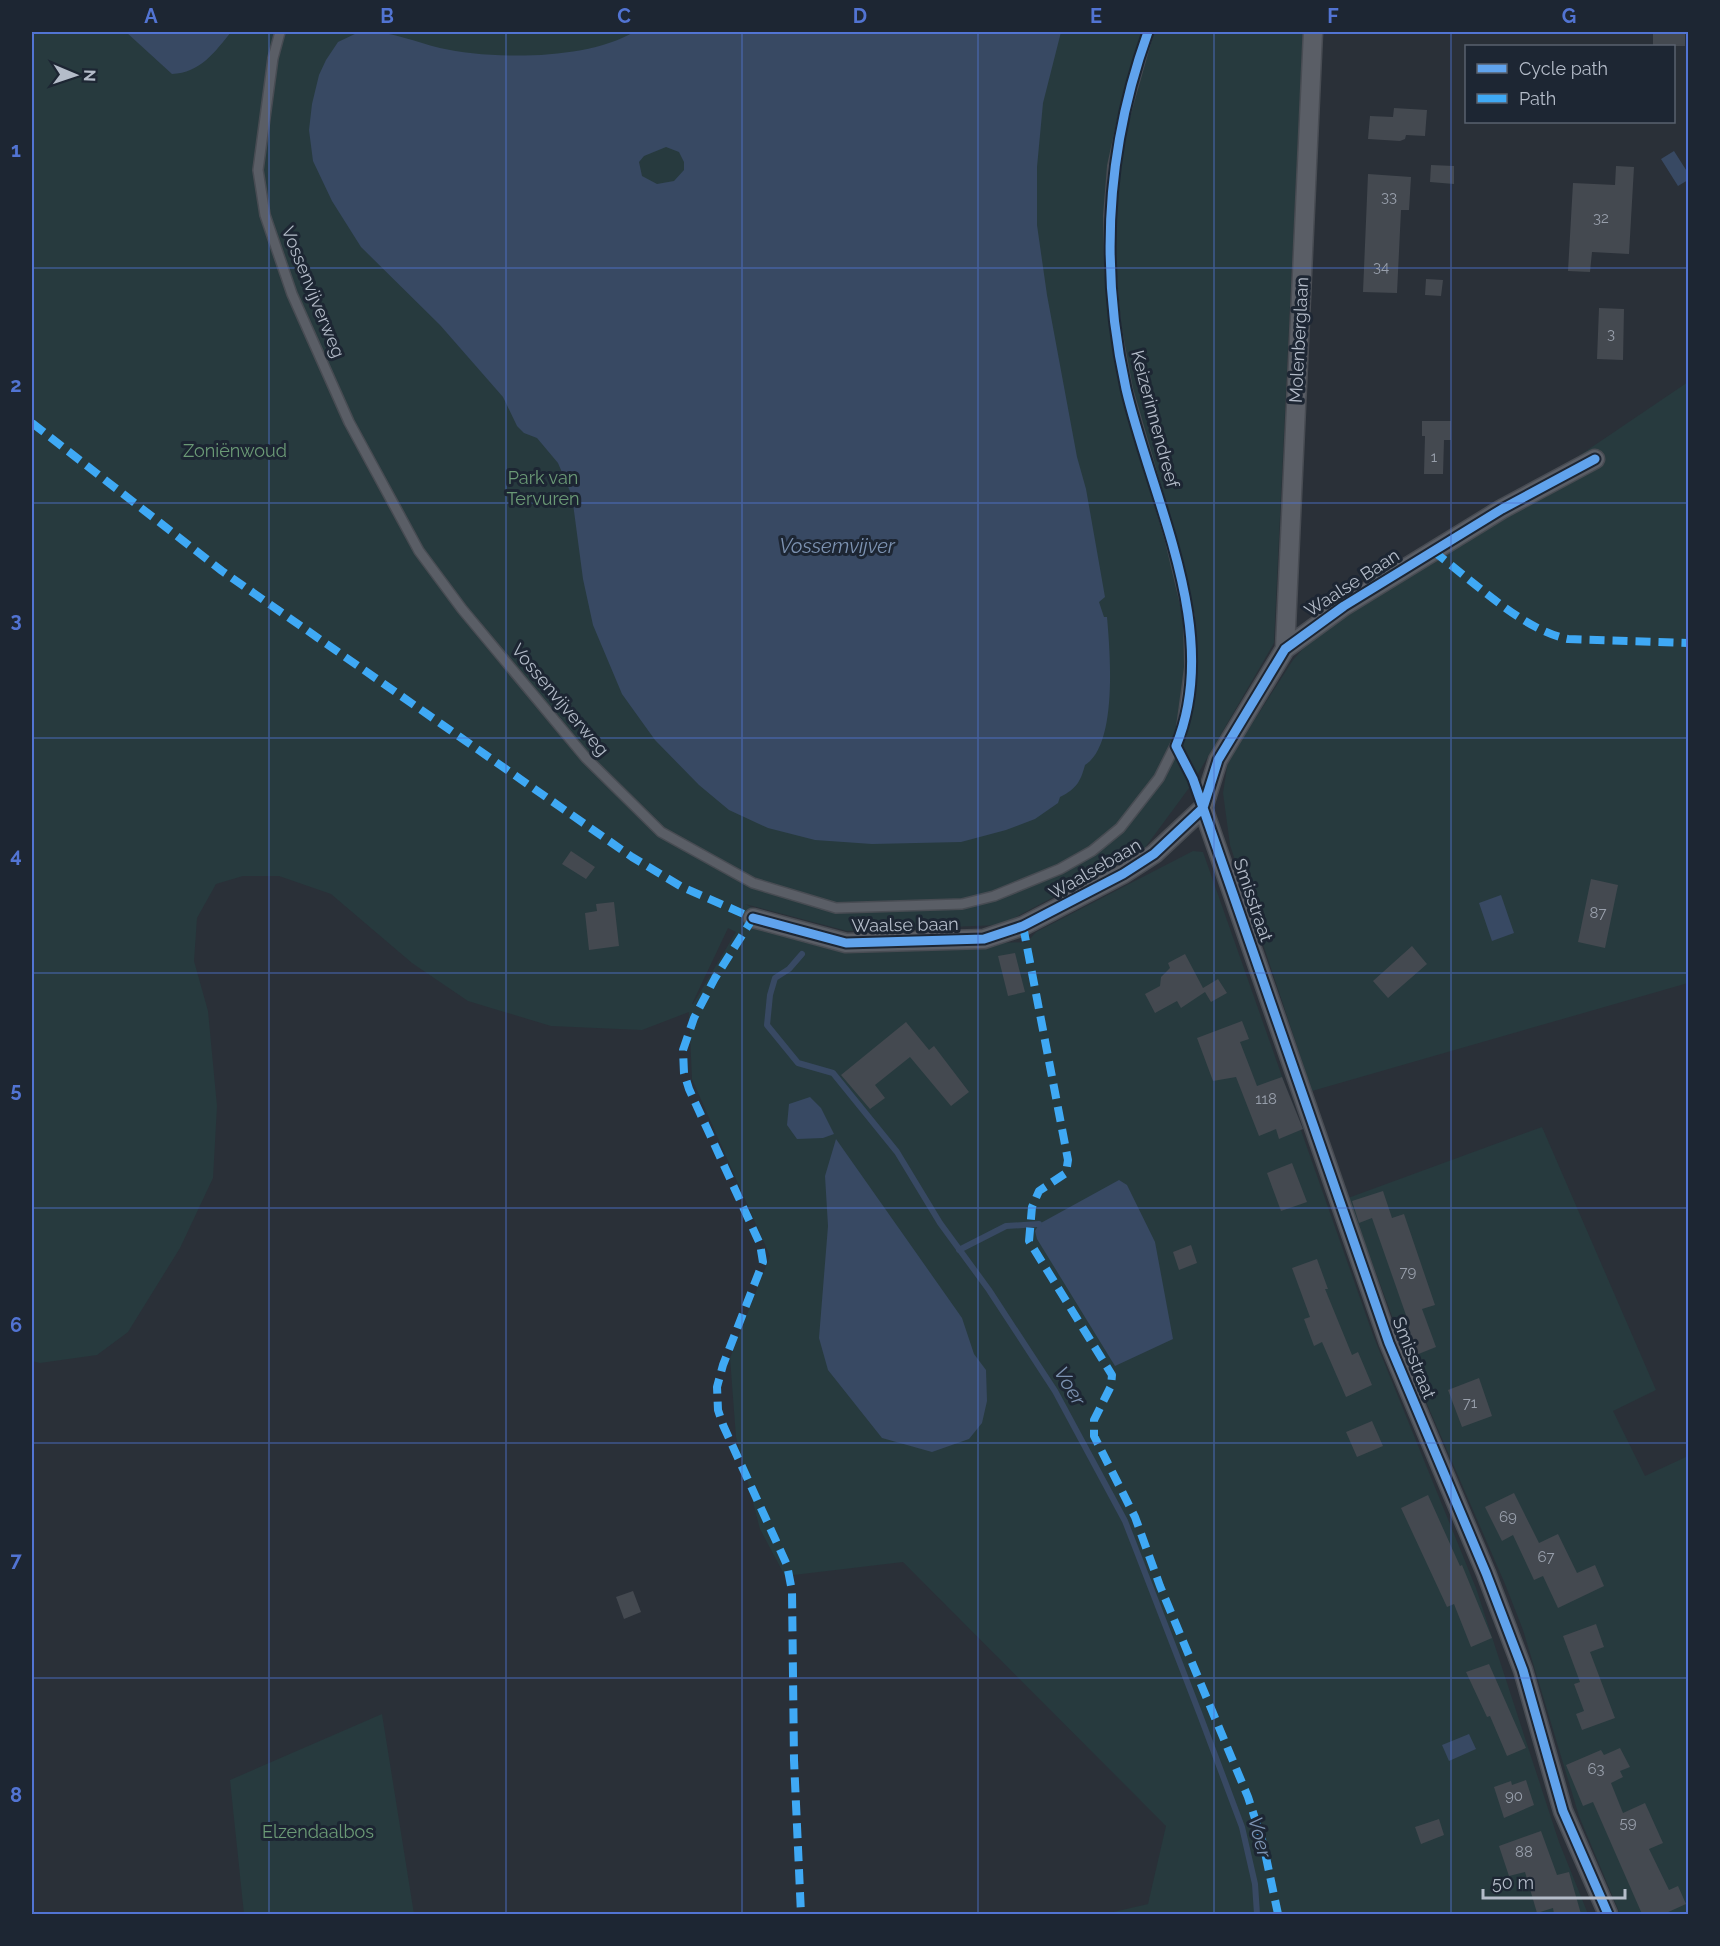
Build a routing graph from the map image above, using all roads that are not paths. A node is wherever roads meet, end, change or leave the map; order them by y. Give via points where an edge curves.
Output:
1 (280, 32) edge
2 (1148, 32) edge
3 (1313, 32) edge
4 (1595, 459) dead end
5 (1285, 648) junction
6 (1176, 746) junction
7 (1203, 808) junction
8 (753, 918) dead end
9 (1023, 926) joint
10 (1608, 1914) edge

1 - 6 lane, Vossenvijverweg via 258,170 265,215 292,294 349,422 419,551 456,601 586,758 661,832 753,883 836,908 962,904 1027,884 1092,850 1134,811 1159,778
2 - 6 lane, Keizerinnendreef via 1113,166 1110,265 1114,324 1126,389 1189,617 1189,678 1184,722
3 - 5 street, Molenberglaan
4 - 5 street, Waalse Baan via 1492,515 1344,606
5 - 7 street, Waalse Baan via 1218,760
6 - 7 lane
7 - 9 street, Waalsebaan via 1146,859
7 - 10 street, Smisstraat via 1389,1343 1523,1670 1563,1811
8 - 9 street, Waalse baan via 846,943 984,939

